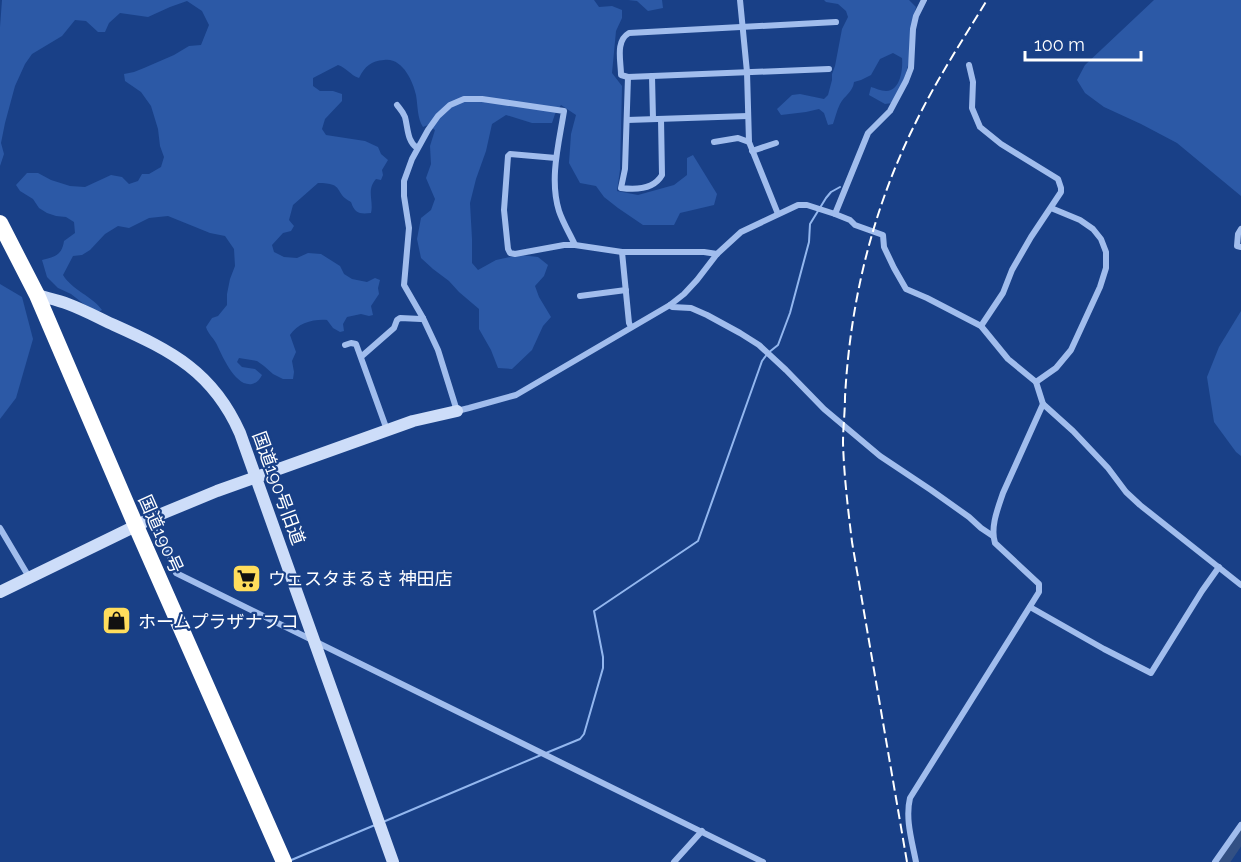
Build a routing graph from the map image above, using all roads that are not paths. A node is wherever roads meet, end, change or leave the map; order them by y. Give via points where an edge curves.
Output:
1 (740, 0) edge
2 (924, 0) edge
3 (836, 22) dead end
4 (743, 27) junction
5 (969, 65) dead end
6 (829, 69) dead end
7 (747, 72) junction
8 (652, 76) junction
9 (628, 77) junction
10 (397, 105) dead end
11 (748, 116) junction
12 (653, 119) junction
13 (661, 119) junction
14 (627, 120) junction
15 (714, 142) dead end
16 (749, 142) junction
17 (776, 143) dead end
18 (417, 148) junction
19 (752, 151) junction
20 (556, 158) junction
21 (1051, 208) junction
22 (778, 214) junction
23 (835, 214) junction
24 (0, 223) edge
25 (1241, 229) edge
26 (575, 245) junction
27 (1241, 247) edge
28 (622, 252) junction
29 (717, 254) junction
30 (626, 290) junction
31 (37, 295) junction
32 (580, 296) dead end
33 (670, 305) junction
34 (423, 318) junction
35 (981, 326) junction
36 (631, 327) junction
37 (345, 345) dead end
38 (362, 356) junction
39 (1036, 382) junction
40 (1042, 404) junction
41 (457, 411) junction
42 (387, 430) junction
43 (255, 477) junction
44 (154, 517) junction
45 (136, 526) junction
46 (0, 528) edge
47 (993, 536) junction
48 (1219, 567) junction
49 (29, 578) junction
50 (1241, 585) edge
51 (0, 592) edge
52 (1030, 607) junction
53 (314, 641) junction
54 (1241, 825) edge
55 (702, 831) junction
56 (281, 859) edge
57 (393, 862) edge
58 (674, 862) edge
59 (763, 862) edge
60 (916, 862) edge
61 (1215, 862) edge

1 - 4 street
2 - 23 street via 913,29 911,68 906,81 890,111 868,133
3 - 4 street
4 - 7 street
4 - 9 street via 629,33 620,42 621,75
5 - 21 street via 972,108 980,127 1058,178 1061,192
6 - 7 street
7 - 8 street
7 - 11 street
8 - 9 street
8 - 12 street
9 - 14 street
10 - 18 street
11 - 13 street
11 - 16 street
12 - 13 street
12 - 14 street
13 - 14 street via 663,175 659,182 633,189 621,188 626,169
15 - 16 street via 738,138
16 - 19 street
17 - 19 street
18 - 20 street via 450,105 464,99 482,99 564,111
18 - 34 street via 404,181 409,228 404,285
19 - 22 street
20 - 26 street via 558,209
20 - 26 street via 508,156 504,210 508,249 515,254
21 - 35 street
21 - 39 street via 1093,228 1106,252 1106,268 1071,350 1056,368
22 - 23 street via 798,205
22 - 29 street via 741,232
23 - 35 street via 883,235 884,247 906,289
24 - 31 highway, 国道190号
25 - 27 street via 1237,246
26 - 28 street
28 - 29 street
28 - 30 street
29 - 33 street via 691,287
30 - 32 street
30 - 36 street
31 - 43 street, 国道190号旧道 via 68,303 180,358 222,400 240,433
31 - 45 highway, 国道190号
33 - 36 street
33 - 47 street via 707,315 759,345 824,409 880,456
34 - 38 street via 400,318
34 - 41 street via 438,350
35 - 39 street via 1008,359
36 - 41 street via 516,395
37 - 38 street via 356,344
38 - 42 street
39 - 40 street
40 - 47 street via 1003,493
40 - 48 street via 1073,431 1140,505
41 - 42 street
42 - 43 street
43 - 44 street
43 - 53 street, 国道190号旧道
44 - 45 street
44 - 53 street via 176,573
45 - 49 street
45 - 56 highway, 国道190号
46 - 49 street
47 - 52 street via 995,543 1039,584
48 - 50 street
48 - 52 street via 1151,673
49 - 51 street
52 - 60 street via 910,798 908,818
53 - 55 street
53 - 57 street, 国道190号旧道
54 - 61 street
55 - 58 street
55 - 59 street

